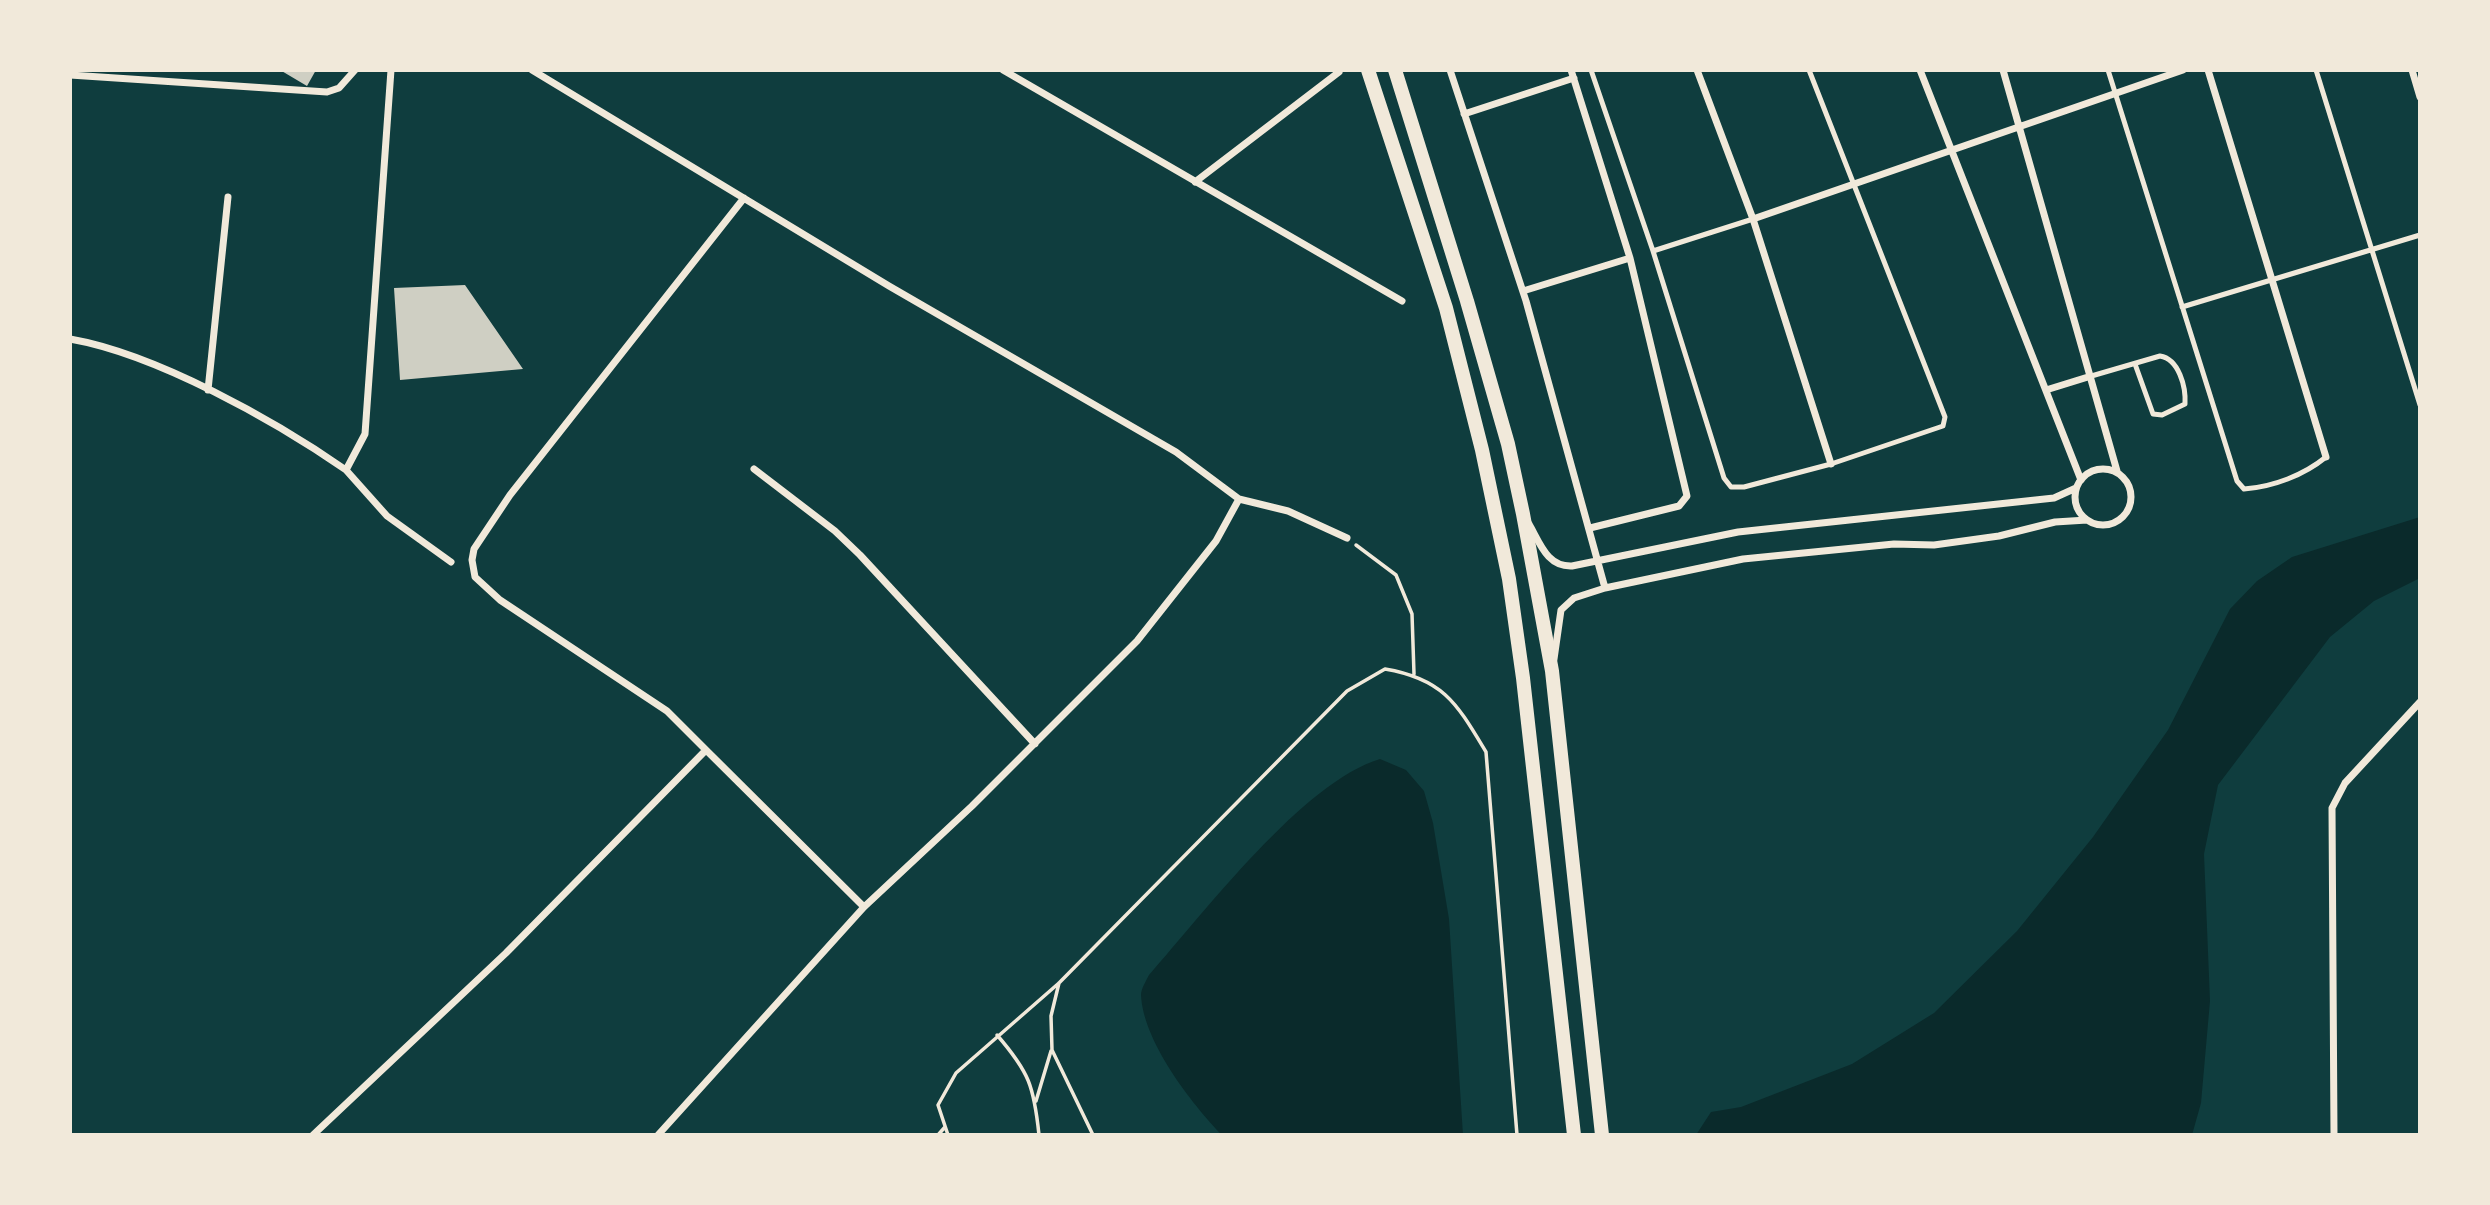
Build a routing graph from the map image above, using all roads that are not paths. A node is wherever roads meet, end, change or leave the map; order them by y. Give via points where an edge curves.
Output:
1 (355, 70) edge
2 (391, 70) edge
3 (531, 70) edge
4 (1003, 70) edge
5 (1368, 70) edge
6 (1395, 70) edge
7 (1450, 70) edge
8 (1591, 70) edge
9 (1697, 70) edge
10 (1809, 70) edge
11 (1920, 70) edge
12 (2003, 70) edge
13 (2108, 70) edge
14 (2183, 70) edge
15 (2208, 70) edge
16 (2316, 70) edge
17 (2412, 70) edge
18 (1339, 72) dead end
19 (1573, 74) edge
20 (70, 75) edge
21 (2115, 93) junction
22 (2420, 97) edge
23 (1464, 114) junction
24 (2021, 126) junction
25 (1950, 150) junction
26 (1195, 182) junction
27 (1852, 184) junction
28 (228, 197) dead end
29 (744, 198) junction
30 (1753, 219) junction
31 (2420, 235) edge
32 (2372, 250) junction
33 (1653, 251) junction
34 (1630, 258) junction
35 (2272, 280) junction
36 (1522, 291) junction
37 (1402, 301) dead end
38 (2182, 307) junction
39 (70, 339) edge
40 (2135, 363) junction
41 (2088, 377) junction
42 (208, 390) junction
43 (2046, 390) junction
44 (2420, 405) edge
45 (2326, 457) joint
46 (1831, 464) junction
47 (754, 469) dead end
48 (346, 470) junction
49 (2117, 471) junction
50 (2081, 480) junction
51 (2076, 488) junction
52 (1239, 499) junction
53 (1523, 514) junction
54 (2087, 520) junction
55 (1590, 528) junction
56 (1347, 538) road end
57 (1598, 560) junction
58 (451, 562) dead end
59 (1605, 588) junction
60 (1552, 671) junction
61 (2420, 702) edge
62 (1035, 744) junction
63 (706, 750) junction
64 (864, 907) junction
65 (313, 1135) edge
66 (658, 1135) edge
67 (1574, 1135) edge
68 (1602, 1135) edge
69 (2334, 1135) edge

1 - 20 street via 339,88 327,92
2 - 48 street via 365,434
3 - 29 street
4 - 26 street
5 - 67 main road via 1446,308 1509,579
6 - 53 main road via 1453,253 1508,444
7 - 23 street
8 - 33 lane
9 - 30 street
10 - 27 lane
11 - 25 street
12 - 24 street
13 - 21 lane
14 - 21 street
15 - 35 street
16 - 32 lane
17 - 22 street
18 - 26 street
19 - 23 street
19 - 34 street
21 - 24 street
21 - 38 lane
23 - 36 street
24 - 25 street
24 - 41 street
25 - 27 street
25 - 43 street
26 - 37 street
27 - 30 street
27 - 46 lane via 1945,417 1943,426 1934,432
28 - 42 street
29 - 52 street via 1176,452
29 - 63 street via 510,495 474,550 472,561 475,577 499,600 667,711
30 - 33 lane
30 - 46 street
31 - 32 lane
32 - 35 lane
32 - 44 lane
33 - 46 lane via 1724,478 1731,487
34 - 36 street
34 - 55 street via 1687,499 1679,506
35 - 38 lane
35 - 45 street
36 - 55 street
38 - 45 lane via 2237,481 2244,489 2311,470
39 - 42 street via 127,353
40 - 40 lane via 2160,356 2175,362 2185,404 2162,415 2153,414
40 - 41 lane
41 - 43 street
41 - 49 street
42 - 48 street
43 - 50 street
47 - 62 street via 860,555
48 - 58 street via 387,516
49 - 50 street via 2094,470
49 - 54 street via 2132,495 2127,513 2104,526
50 - 51 street
51 - 54 street via 2075,500
51 - 57 street via 2054,498 1738,532
52 - 56 street via 1288,511
52 - 62 street via 1216,541 1168,605
53 - 57 street via 1549,560 1561,566
53 - 60 main road
54 - 59 street via 1934,545 1894,544 1743,559
55 - 57 street
57 - 59 street
59 - 60 street via 1574,598 1561,610
60 - 68 main road
61 - 69 street via 2345,783 2332,808
62 - 64 street
63 - 64 street
63 - 65 street via 506,953
64 - 66 street

